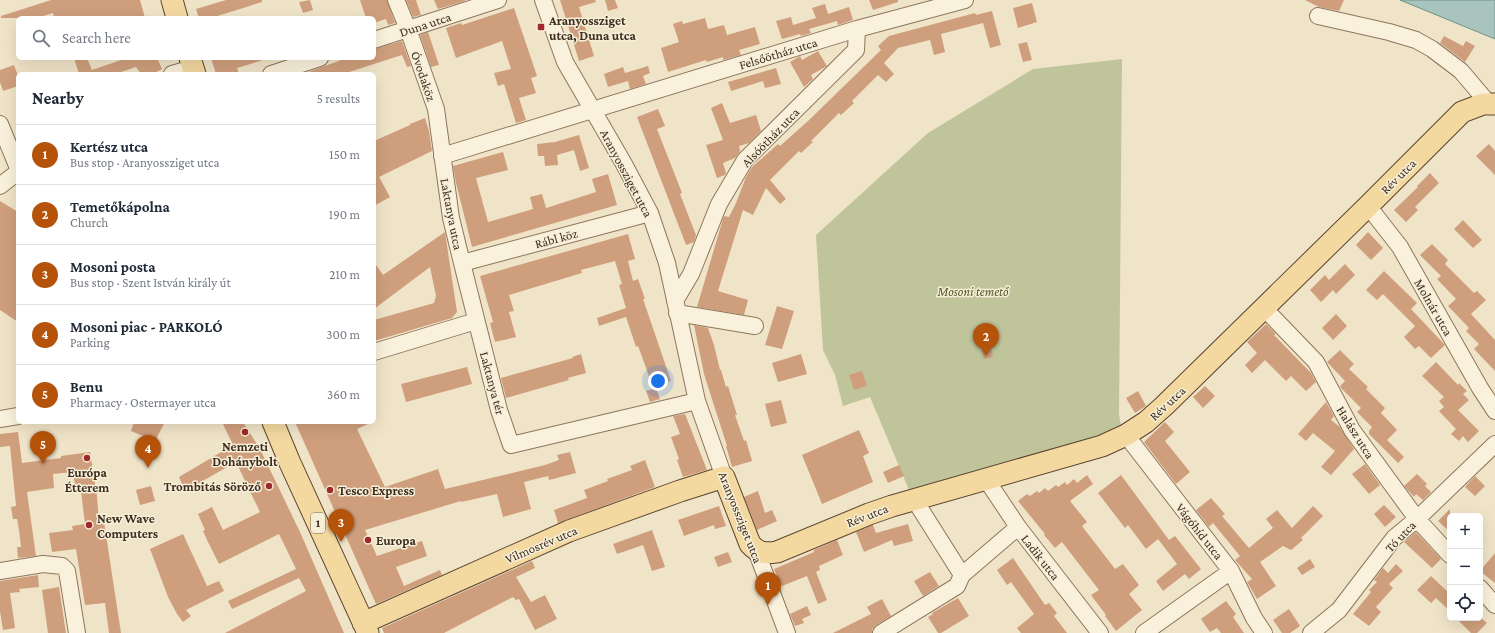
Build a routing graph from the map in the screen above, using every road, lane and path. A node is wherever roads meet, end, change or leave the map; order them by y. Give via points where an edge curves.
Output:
1 (172, 0) edge
2 (396, 0) edge
3 (498, 0) edge
4 (542, 0) edge
5 (965, 0) edge
6 (176, 16) edge
7 (1318, 16) dead end
8 (408, 29) junction
9 (857, 29) junction
10 (376, 39) edge
11 (314, 60) edge
12 (193, 67) edge
13 (178, 72) edge
14 (277, 72) edge
15 (1492, 104) edge
16 (592, 110) junction
17 (0, 124) edge
18 (442, 156) junction
19 (16, 163) edge
20 (16, 174) edge
21 (0, 186) edge
22 (1368, 206) junction
23 (650, 213) junction
24 (462, 263) junction
25 (676, 307) junction
26 (1264, 308) junction
27 (476, 321) junction
28 (755, 326) dead end
29 (376, 351) edge
30 (697, 401) junction
31 (1495, 411) edge
32 (16, 416) edge
33 (0, 418) edge
34 (274, 424) edge
35 (1126, 435) junction
36 (1495, 444) edge
37 (724, 477) junction
38 (986, 479) junction
39 (914, 500) junction
40 (1417, 519) junction
41 (1018, 527) junction
42 (756, 550) junction
43 (1447, 552) edge
44 (0, 571) edge
45 (1231, 571) junction
46 (962, 575) junction
47 (1483, 591) edge
48 (1495, 605) edge
49 (366, 628) edge
50 (77, 633) edge
51 (787, 633) edge
52 (882, 633) edge
53 (1100, 633) edge
54 (1144, 633) edge
55 (1264, 633) edge
56 (1311, 633) edge

1 - 6 main road
2 - 8 street, Óvodaköz
3 - 8 street, Duna utca
4 - 16 street, Aranyossziget utca via 565,62
5 - 9 street, Felsőötház utca
7 - 15 street, Rév utca via 1416,40 1461,71
8 - 10 street, Duna utca
8 - 18 street, Óvodaköz via 436,109
9 - 16 street, Felsőötház utca
9 - 25 street, Alsóötház utca via 856,50 745,160 719,204
11 - 14 street
12 - 13 street
15 - 22 main road, Rév utca via 1483,104 1462,112
16 - 18 street
16 - 23 street, Aranyossziget utca
17 - 19 street
18 - 24 street, Laktanya utca
20 - 21 street
22 - 26 main road, Rév utca
22 - 31 street, Molnár utca via 1400,247
23 - 24 street, Rábl köz
23 - 25 street, Aranyossziget utca via 667,263
24 - 27 street, Laktanya utca
25 - 28 street
25 - 30 street, Aranyossziget utca
26 - 35 main road, Rév utca via 1164,406
26 - 40 street, Halász utca via 1316,362 1352,430
27 - 29 street
27 - 30 street, Laktanya tér via 499,410 511,445
30 - 37 street, Aranyossziget utca
32 - 33 street
34 - 49 main road, 1
35 - 38 main road, Rév utca via 1102,446
35 - 45 street, Vágóhíd utca
36 - 40 street, Tó utca
37 - 42 main road, Aranyossziget utca via 750,544
37 - 49 main road, Vilmosrév utca via 569,531
38 - 39 main road, Rév utca
38 - 41 street, Ladik utca
39 - 42 main road, Rév utca via 870,514 777,552 765,554
39 - 46 street
40 - 43 street, Halász utca
40 - 56 street, Tó utca via 1394,538 1339,610
41 - 46 street
41 - 53 street, Ladik utca
42 - 51 street, Aranyossziget utca
44 - 50 street via 43,564 62,566 67,571
45 - 54 street
45 - 55 street, Vágóhíd utca
46 - 52 street via 957,586
47 - 48 street

